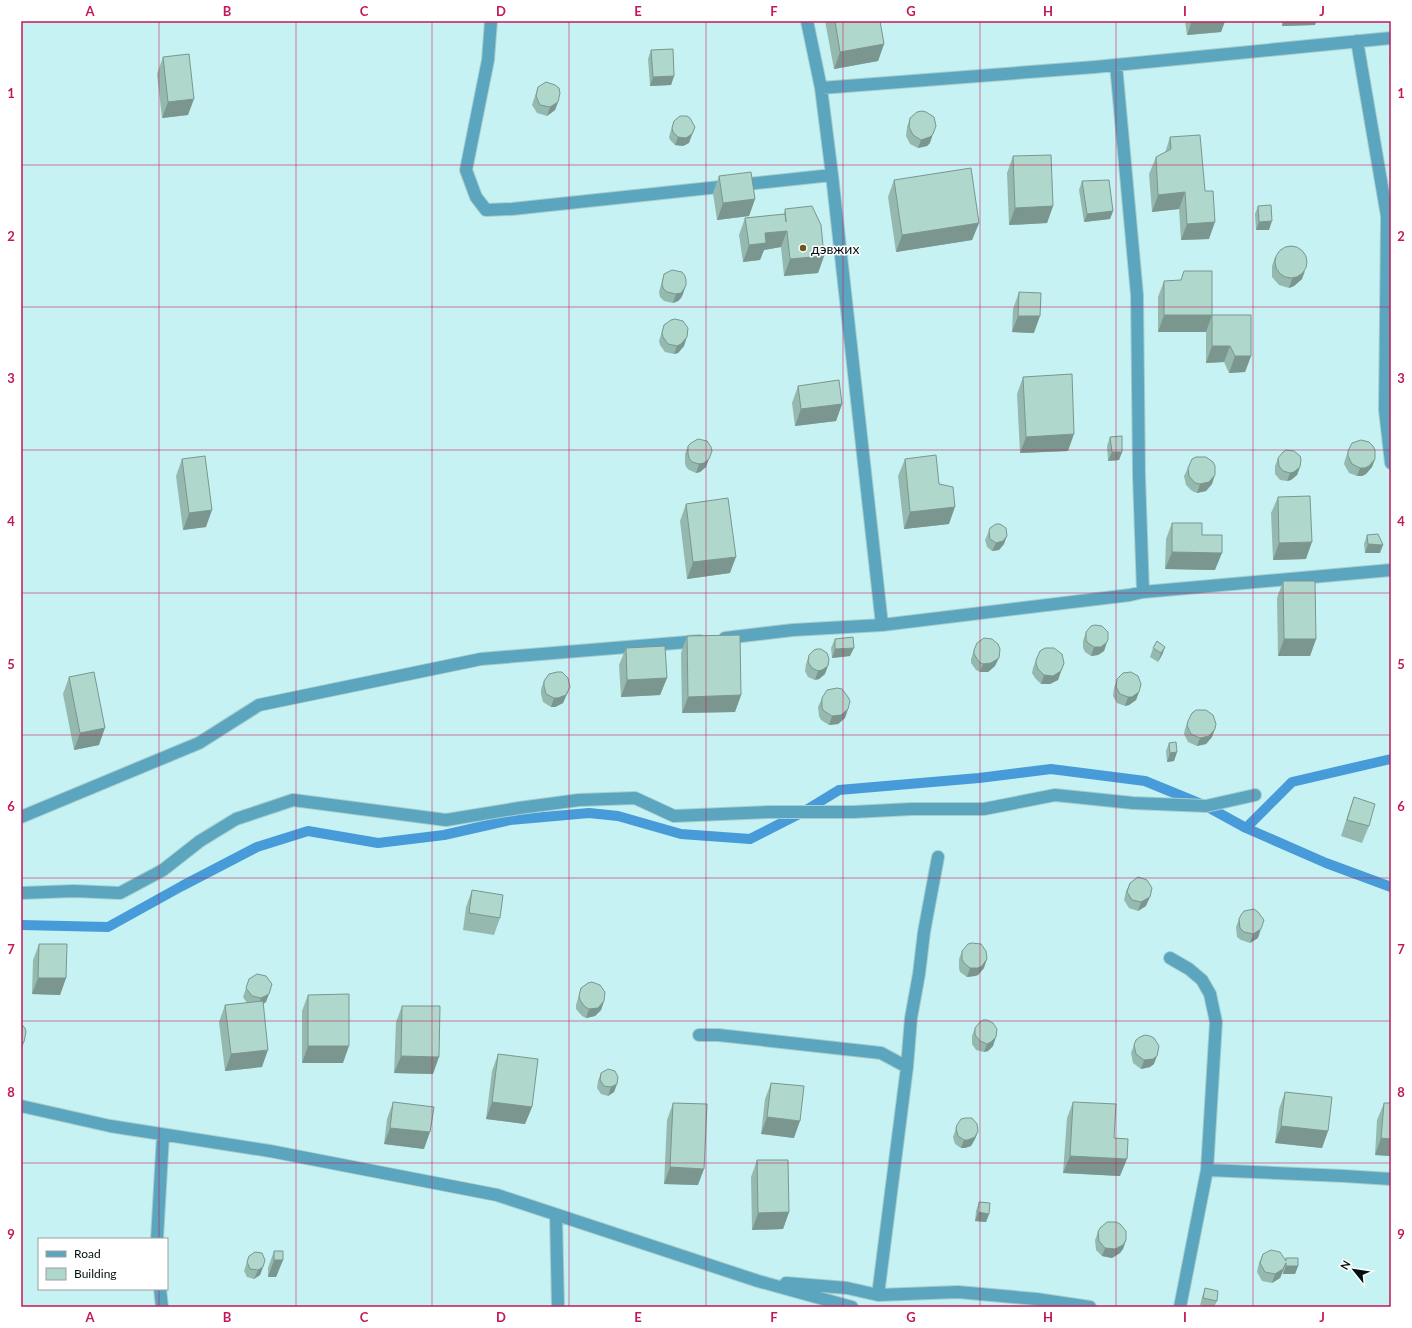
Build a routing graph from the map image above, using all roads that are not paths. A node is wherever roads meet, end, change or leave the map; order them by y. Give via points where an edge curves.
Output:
1 (491, 21) edge
2 (807, 21) edge
3 (1391, 38) edge
4 (1357, 41) junction
5 (1116, 65) junction
6 (821, 88) junction
7 (832, 175) junction
8 (1391, 463) edge
9 (1391, 570) edge
10 (1144, 592) junction
11 (882, 625) junction
12 (1255, 795) dead end
13 (21, 817) edge
14 (938, 857) dead end
15 (21, 893) edge
16 (1170, 958) dead end
17 (699, 1035) dead end
18 (906, 1067) junction
19 (21, 1106) edge
20 (164, 1135) junction
21 (1207, 1170) junction
22 (1391, 1179) edge
23 (556, 1215) junction
24 (157, 1238) edge
25 (758, 1281) junction
26 (160, 1290) edge
27 (878, 1295) junction
28 (162, 1307) edge
29 (558, 1307) edge
30 (852, 1307) edge
31 (1090, 1307) edge
32 (1180, 1307) edge

1 - 7 street via 488,60 466,170 476,197 486,210
2 - 6 street
3 - 4 street
4 - 5 street
4 - 8 street via 1387,216 1385,410
5 - 6 street
5 - 10 street via 1137,295 1139,476
6 - 7 street
7 - 11 street
9 - 10 street
10 - 11 street
11 - 13 street via 793,630 690,643 481,659 259,705 199,743
12 - 15 street via 1206,806 1055,796 984,809 674,816 635,798 628,798 579,800 446,820 293,800 236,819 163,870 120,893
14 - 18 street via 924,932
16 - 21 street via 1202,980 1210,994 1216,1022
17 - 18 street via 881,1052
18 - 27 street
19 - 20 street
20 - 23 street via 270,1152 497,1195
20 - 24 street
21 - 22 street
21 - 32 street
23 - 25 street
23 - 29 street
25 - 27 street via 847,1288
25 - 30 street
26 - 28 street
27 - 31 street via 958,1292

